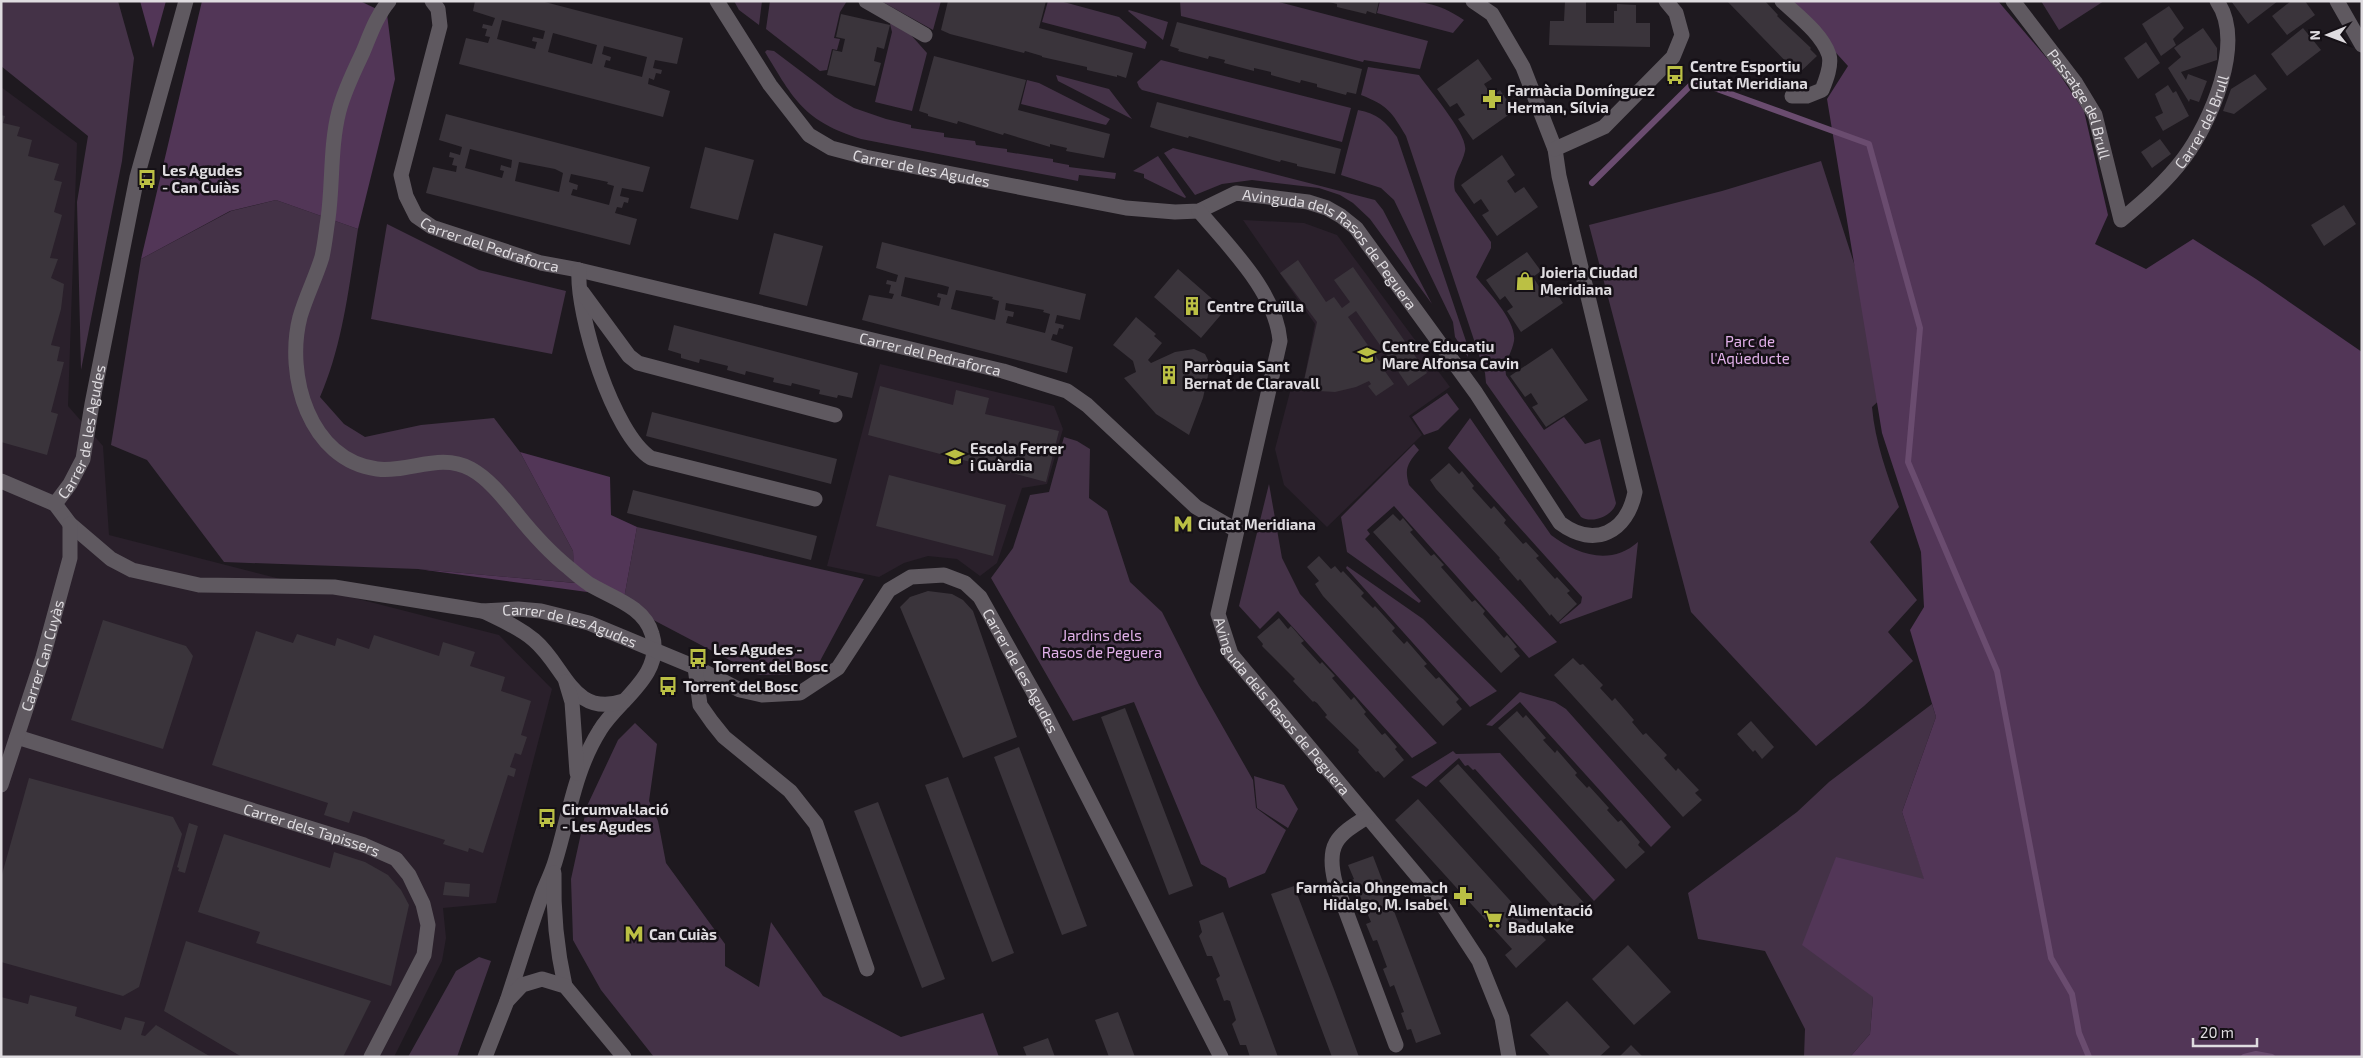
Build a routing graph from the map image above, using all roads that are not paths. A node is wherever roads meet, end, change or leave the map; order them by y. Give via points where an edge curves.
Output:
1 (186, 1) edge
2 (389, 1) edge
3 (718, 1) edge
4 (866, 1) edge
5 (1473, 1) edge
6 (1666, 1) edge
7 (1782, 1) edge
8 (2013, 1) edge
9 (2218, 1) edge
10 (2337, 1) edge
11 (434, 2) edge
12 (925, 35) dead end
13 (2362, 45) edge
14 (1792, 96) dead end
15 (1555, 148) junction
16 (1199, 211) junction
17 (2121, 220) joint
18 (579, 270) junction
19 (578, 287) junction
20 (835, 415) dead end
21 (1, 481) edge
22 (815, 499) dead end
23 (55, 504) junction
24 (70, 524) junction
25 (1236, 530) junction
26 (482, 611) junction
27 (654, 650) junction
28 (695, 667) junction
29 (566, 680) junction
30 (624, 700) junction
31 (17, 738) junction
32 (577, 774) junction
33 (1, 785) edge
34 (1366, 818) junction
35 (554, 864) junction
36 (866, 969) dead end
37 (565, 986) junction
38 (507, 1001) junction
39 (1396, 1045) dead end
40 (371, 1057) edge
41 (486, 1057) edge
42 (624, 1057) edge
43 (1221, 1057) edge
44 (1509, 1057) edge

1 - 23 street, Carrer de les Agudes via 135,185 83,458
2 - 27 street via 369,37 342,99 336,122 325,243 297,335 297,370 309,416 317,432 337,454 359,465 393,470 446,462 472,469 496,489 535,536 565,565 589,584 640,614 648,623
3 - 16 street, Carrer de les Agudes via 788,109 809,135 832,148 1126,208
4 - 12 street
5 - 15 street via 1492,14 1522,67
6 - 15 street via 1676,13 1682,35 1672,57 1604,127
7 - 14 street via 1819,38 1830,56 1822,90 1806,96
8 - 17 street, Passatge del Brull via 2075,82 2095,115
9 - 17 street, Carrer del Brull via 2226,22 2229,44 2220,87 2210,110 2179,163 2144,201
10 - 13 street
11 - 18 street, Carrer del Pedraforca via 440,26 402,175 406,196 416,216 432,227 541,263
15 - 16 street, Avinguda dels Rasos de Peguera via 1635,492 1624,521 1615,528 1592,535 1570,530 1560,523 1463,375 1356,228 1327,208 1308,202 1236,193
16 - 25 street, Avinguda dels Rasos de Peguera via 1265,293 1279,327 1280,340
18 - 19 street, Carrer del Pedraforca
18 - 25 street, Carrer del Pedraforca via 1003,371 1067,390 1196,507
19 - 20 street via 629,356 638,363
19 - 22 street, Carrer del Pedraforca via 595,356 612,402 630,439 642,452 651,458
21 - 23 street
23 - 24 street, Carrer de les Agudes
24 - 26 street, Carrer de les Agudes via 111,559 132,570 199,585 334,587
24 - 31 street, Carrer Can Cuyàs via 70,558
25 - 34 street, Avinguda dels Rasos de Peguera via 1218,614 1231,654
26 - 27 street, Carrer de les Agudes via 518,608 566,616
26 - 29 street, Carrer de les Agudes via 533,639 550,655
27 - 28 street, Carrer de les Agudes
27 - 30 street, Carrer de les Agudes via 648,674
28 - 36 street via 700,705 712,722 724,737 790,792 816,824
28 - 43 street, Carrer de les Agudes via 740,690 762,695 800,693 838,668 889,590 911,577 927,575 944,575 965,583 980,597 1044,711
29 - 30 street, Carrer de les Agudes via 594,704 611,705
29 - 32 street, Carrer de les Agudes via 572,702
30 - 32 street, Carrer de les Agudes via 600,729
31 - 33 street, Carrer Can Cuyàs
31 - 40 street, Carrer dels Tapissers via 364,845 396,859 409,875 424,904 428,925 424,956
32 - 35 street
34 - 39 street via 1344,831 1331,852 1330,862
34 - 44 street, Avinguda dels Rasos de Peguera via 1445,909 1479,961 1502,1018
35 - 37 street via 553,917
35 - 38 street
37 - 38 street via 552,980 533,980 522,985
37 - 42 street
38 - 41 street

